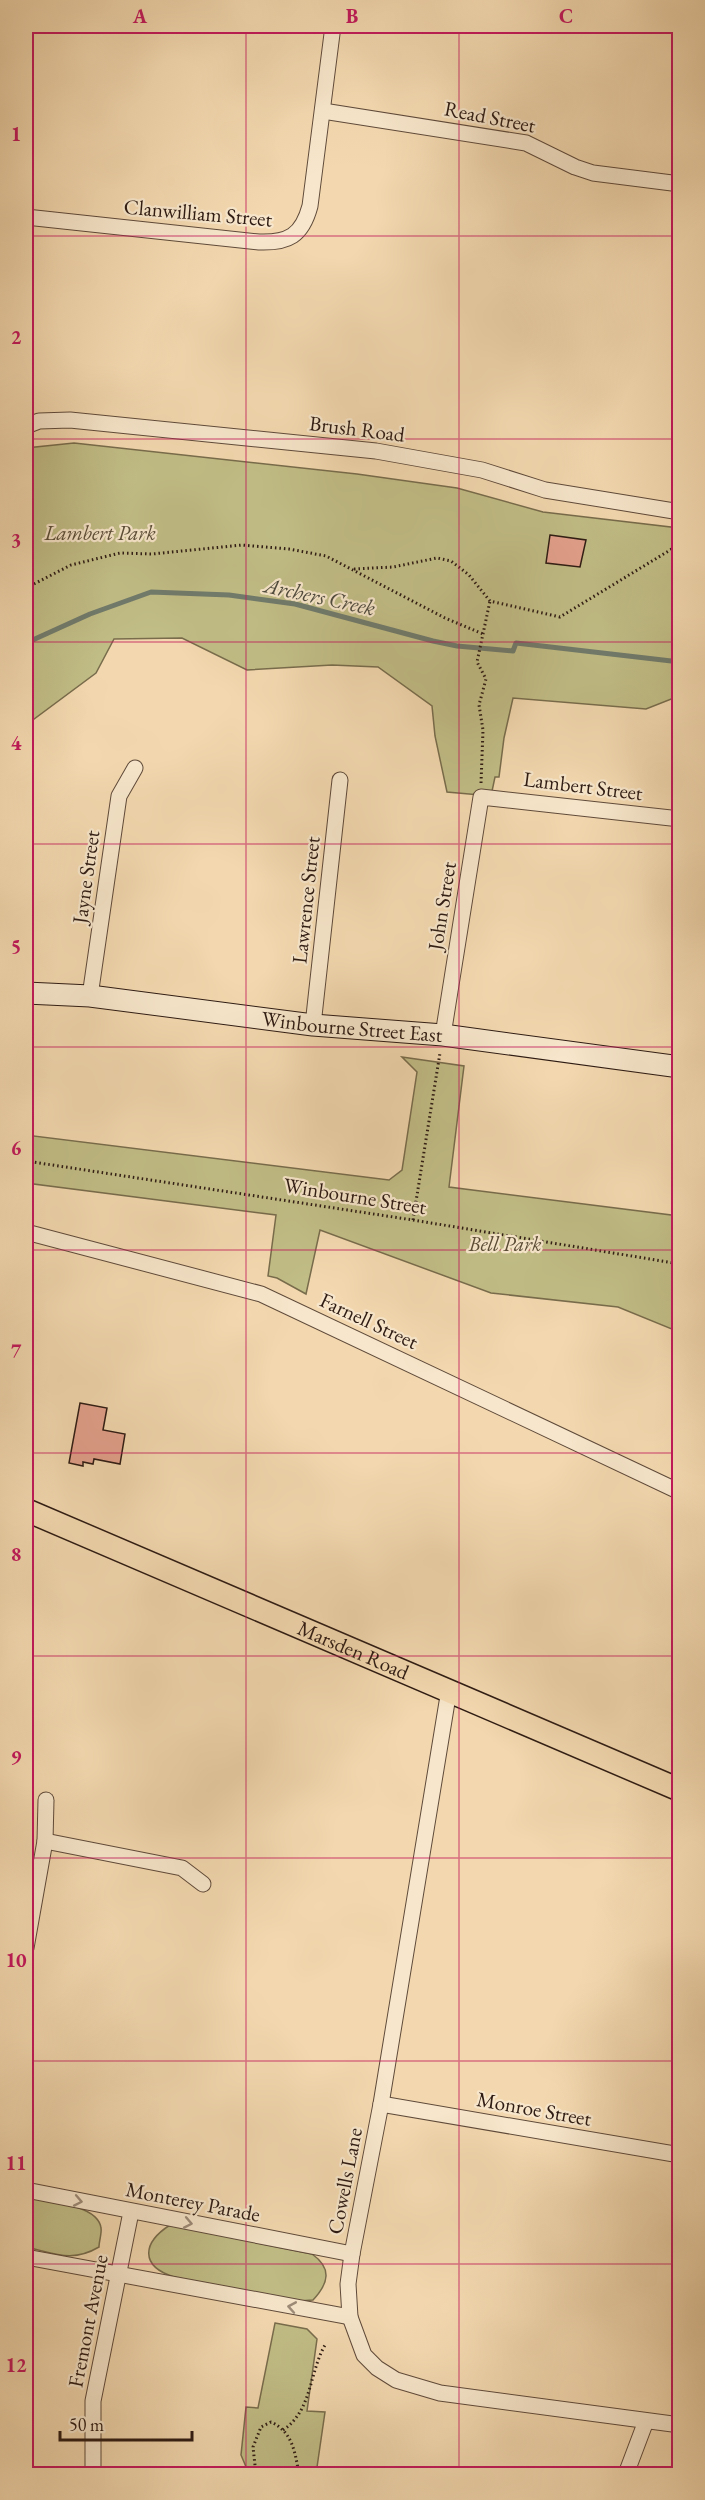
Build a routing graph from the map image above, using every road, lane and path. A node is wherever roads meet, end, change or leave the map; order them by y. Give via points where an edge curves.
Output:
1 (333, 26) edge
2 (323, 111) junction
3 (680, 183) edge
4 (26, 217) edge
5 (26, 426) edge
6 (680, 512) edge
7 (680, 544) edge
8 (351, 569) junction
9 (26, 588) edge
10 (490, 601) junction
11 (483, 634) junction
12 (135, 768) dead end
13 (340, 780) dead end
14 (481, 797) junction
15 (680, 819) edge
16 (26, 993) edge
17 (90, 996) junction
18 (313, 1025) junction
19 (443, 1035) junction
20 (680, 1067) edge
21 (26, 1161) edge
22 (413, 1220) junction
23 (26, 1232) edge
24 (680, 1264) edge
25 (680, 1492) edge
26 (26, 1510) edge
27 (449, 1690) junction
28 (680, 1790) edge
29 (46, 1800) dead end
30 (45, 1841) junction
31 (203, 1884) dead end
32 (26, 1948) edge
33 (381, 2104) junction
34 (680, 2155) edge
35 (26, 2190) edge
36 (131, 2212) junction
37 (352, 2253) junction
38 (26, 2256) edge
39 (118, 2275) junction
40 (350, 2317) junction
41 (325, 2345) dead end
42 (646, 2421) junction
43 (680, 2425) edge
44 (283, 2430) junction
45 (93, 2475) edge
46 (256, 2475) edge
47 (299, 2475) edge
48 (626, 2475) edge

1 - 2 street, Clanwilliam Street
2 - 3 street, Read Street via 526,143 593,173
2 - 4 street, Clanwilliam Street via 306,219 300,230 276,243
5 - 6 street, Brush Road via 39,421 70,420 376,451 482,470 545,490
7 - 10 path via 560,617
8 - 9 path via 326,556 242,545 120,553 71,565
8 - 10 path via 393,567 437,558 451,561 469,575
8 - 11 path
10 - 11 path
11 - 14 path via 477,662 486,679 479,705 483,730
12 - 17 street, Jayne Street via 119,796
13 - 18 street, Lawrence Street
14 - 15 street, Lambert Street
14 - 19 street, John Street
16 - 17 street, Winbourne Street East
17 - 18 street, Winbourne Street East
18 - 19 street, Winbourne Street East
19 - 20 street, Winbourne Street East
19 - 22 path
21 - 22 path, Winbourne Street
22 - 24 path, Winbourne Street
23 - 25 street, Farnell Street via 261,1294
26 - 27 main road, Marsden Road
27 - 28 main road, Marsden Road
27 - 33 street, Cowells Lane
29 - 30 street
30 - 31 street via 182,1868
30 - 32 street
33 - 34 street, Monroe Street
33 - 37 street, Cowells Lane
35 -> 36 street, Monterey Parade
36 -> 37 street, Monterey Parade
36 - 39 street, Fremont Avenue
37 - 40 street, Cowells Lane via 348,2284
38 - 39 street
40 -> 39 street
39 - 45 street, Fremont Avenue via 93,2401
40 - 42 street, Cowells Lane via 364,2355 396,2380 440,2393
41 - 44 path via 305,2404 294,2423
42 - 43 street, Cowells Lane
42 - 48 street
44 - 46 path via 271,2422 261,2427 253,2447
44 - 47 path via 291,2439

